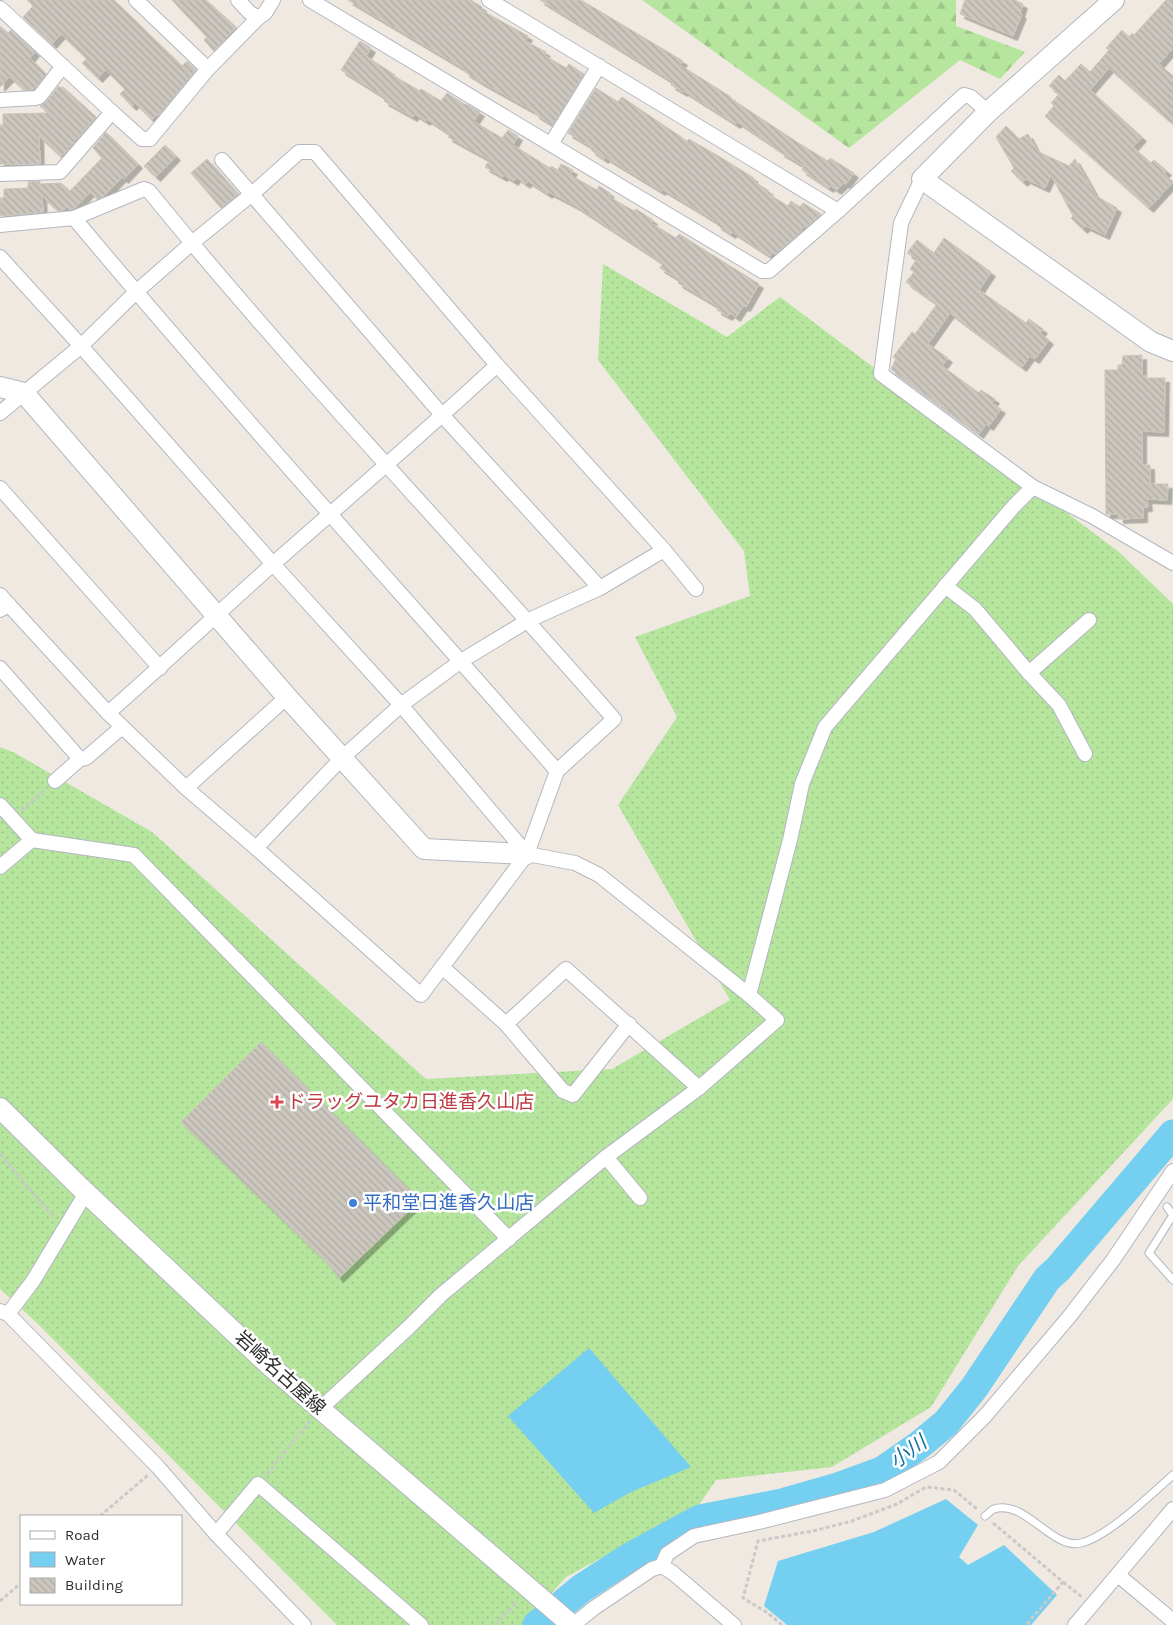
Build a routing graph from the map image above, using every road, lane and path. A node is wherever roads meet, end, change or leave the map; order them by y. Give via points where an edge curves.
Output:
1 (136, 0) edge
2 (238, 0) edge
3 (273, 0) edge
4 (310, 0) edge
5 (489, 0) edge
6 (1114, 0) edge
7 (0, 8) edge
8 (258, 18) junction
9 (63, 66) junction
10 (599, 66) junction
11 (208, 69) junction
12 (0, 100) edge
13 (112, 112) junction
14 (988, 112) junction
15 (551, 144) junction
16 (222, 160) dead end
17 (0, 174) edge
18 (922, 179) junction
19 (252, 194) junction
20 (838, 211) junction
21 (74, 218) junction
22 (0, 225) edge
23 (192, 243) junction
24 (0, 257) edge
25 (136, 292) junction
26 (81, 346) junction
27 (1173, 351) edge
28 (497, 365) junction
29 (0, 387) edge
30 (24, 393) junction
31 (0, 414) edge
32 (443, 416) junction
33 (386, 465) junction
34 (1033, 487) junction
35 (0, 488) edge
36 (330, 515) junction
37 (664, 550) junction
38 (1173, 563) edge
39 (273, 564) junction
40 (945, 586) junction
41 (600, 588) junction
42 (696, 588) dead end
43 (3, 603) edge
44 (216, 615) junction
45 (529, 620) junction
46 (1089, 620) dead end
47 (461, 661) junction
48 (0, 668) edge
49 (160, 668) junction
50 (1029, 673) junction
51 (287, 697) junction
52 (402, 705) junction
53 (108, 713) junction
54 (122, 727) junction
55 (1085, 754) dead end
56 (80, 758) junction
57 (342, 758) junction
58 (558, 771) junction
59 (55, 781) joint
60 (186, 788) junction
61 (0, 805) edge
62 (12, 817) junction
63 (32, 840) junction
64 (256, 848) junction
65 (527, 854) junction
66 (0, 867) edge
67 (442, 967) junction
68 (749, 995) junction
69 (506, 1024) junction
70 (629, 1024) junction
71 (699, 1088) junction
72 (0, 1108) edge
73 (0, 1154) edge
74 (606, 1158) junction
75 (1173, 1171) edge
76 (86, 1193) junction
77 (640, 1198) dead end
78 (1167, 1207) dead end
79 (64, 1230) junction
80 (509, 1239) junction
81 (1173, 1280) edge
82 (4, 1313) edge
83 (320, 1408) junction
84 (158, 1467) junction
85 (1173, 1475) edge
86 (258, 1484) junction
87 (1173, 1509) edge
88 (101, 1515) edge
89 (985, 1516) junction
90 (216, 1534) junction
91 (662, 1566) junction
92 (1118, 1575) junction
93 (1063, 1582) junction
94 (20, 1584) edge
95 (534, 1592) junction
96 (0, 1601) edge
97 (1092, 1606) junction
98 (1173, 1621) edge
99 (569, 1622) edge
100 (304, 1625) edge
101 (421, 1625) edge
102 (495, 1625) edge
103 (734, 1625) edge
104 (782, 1625) edge
105 (1026, 1625) edge
106 (1075, 1625) edge

1 - 11 street
2 - 8 street
3 - 8 street
4 - 15 street
5 - 10 street
6 - 14 street
7 - 9 street
8 - 11 street
9 - 12 street via 39,96
9 - 13 street
10 - 15 street
10 - 20 street
11 - 13 street via 150,139 142,139
13 - 17 street via 60,172
14 - 18 street
14 - 20 street via 964,95
15 - 20 street via 762,271 769,271
16 - 19 street
18 - 27 street via 1151,342
18 - 34 street via 901,223 881,374
19 - 23 street
19 - 28 street via 299,152 315,152
19 - 32 street
21 - 22 street
21 - 23 street via 144,189
21 - 25 street
23 - 25 street
23 - 33 street
24 - 26 street
25 - 26 street
25 - 36 street
26 - 30 street
26 - 39 street
28 - 32 street
28 - 37 street
29 - 30 street
30 - 31 street
30 - 44 street
32 - 33 street
32 - 41 street
33 - 36 street
33 - 45 street
34 - 38 street via 1092,516
34 - 40 street
35 - 49 street
36 - 39 street
36 - 47 street
37 - 41 street
37 - 42 street
39 - 44 street
39 - 52 street
40 - 50 street via 975,609
40 - 68 street via 825,727 802,784
41 - 45 street
43 - 53 street
44 - 49 street
44 - 51 street
45 - 47 street
45 - 58 street via 614,719
46 - 50 street
47 - 52 street
47 - 58 street
48 - 56 street
49 - 53 street
50 - 55 street via 1059,705
51 - 57 street
51 - 60 street
52 - 57 street
52 - 65 street
53 - 54 street
54 - 56 street via 86,758
54 - 60 street
56 - 59 street
57 - 64 street
57 - 65 street via 424,849
58 - 65 street
59 - 62 path
60 - 64 street
61 - 62 street
62 - 63 street
63 - 66 street
63 - 80 street via 134,855
64 - 67 street via 421,995
65 - 67 street
65 - 68 street via 575,863 599,875
67 - 69 street
68 - 71 street via 777,1020
69 - 70 street via 566,969
69 - 70 street via 563,1091 573,1095
70 - 71 street
71 - 74 street
72 - 76 street, 岩崎名古屋線
73 - 79 path
74 - 77 street
74 - 80 street
75 - 91 street via 1113,1260 1069,1317 985,1416 939,1462 885,1490 694,1536 667,1554
76 - 79 street
76 - 83 street, 岩崎名古屋線
78 - 81 lane via 1173,1215 1148,1253
79 - 82 street via 33,1281
80 - 83 street via 441,1295
82 - 84 street
83 - 86 path
83 - 95 street, 岩崎名古屋線
84 - 88 path
84 - 90 street
85 - 89 lane via 1098,1537 1079,1543 1063,1540 1011,1509 995,1509
86 - 90 street
86 - 101 street
87 - 92 street
89 - 93 path
89 - 104 path via 954,1490 926,1487 897,1504 852,1521 758,1541 744,1598
90 - 100 street
91 - 99 street via 652,1569
91 - 103 street
92 - 97 street
92 - 98 street
93 - 97 path
93 - 105 path
94 - 96 path
95 - 99 street, 岩崎名古屋線
95 - 102 path
97 - 106 street

